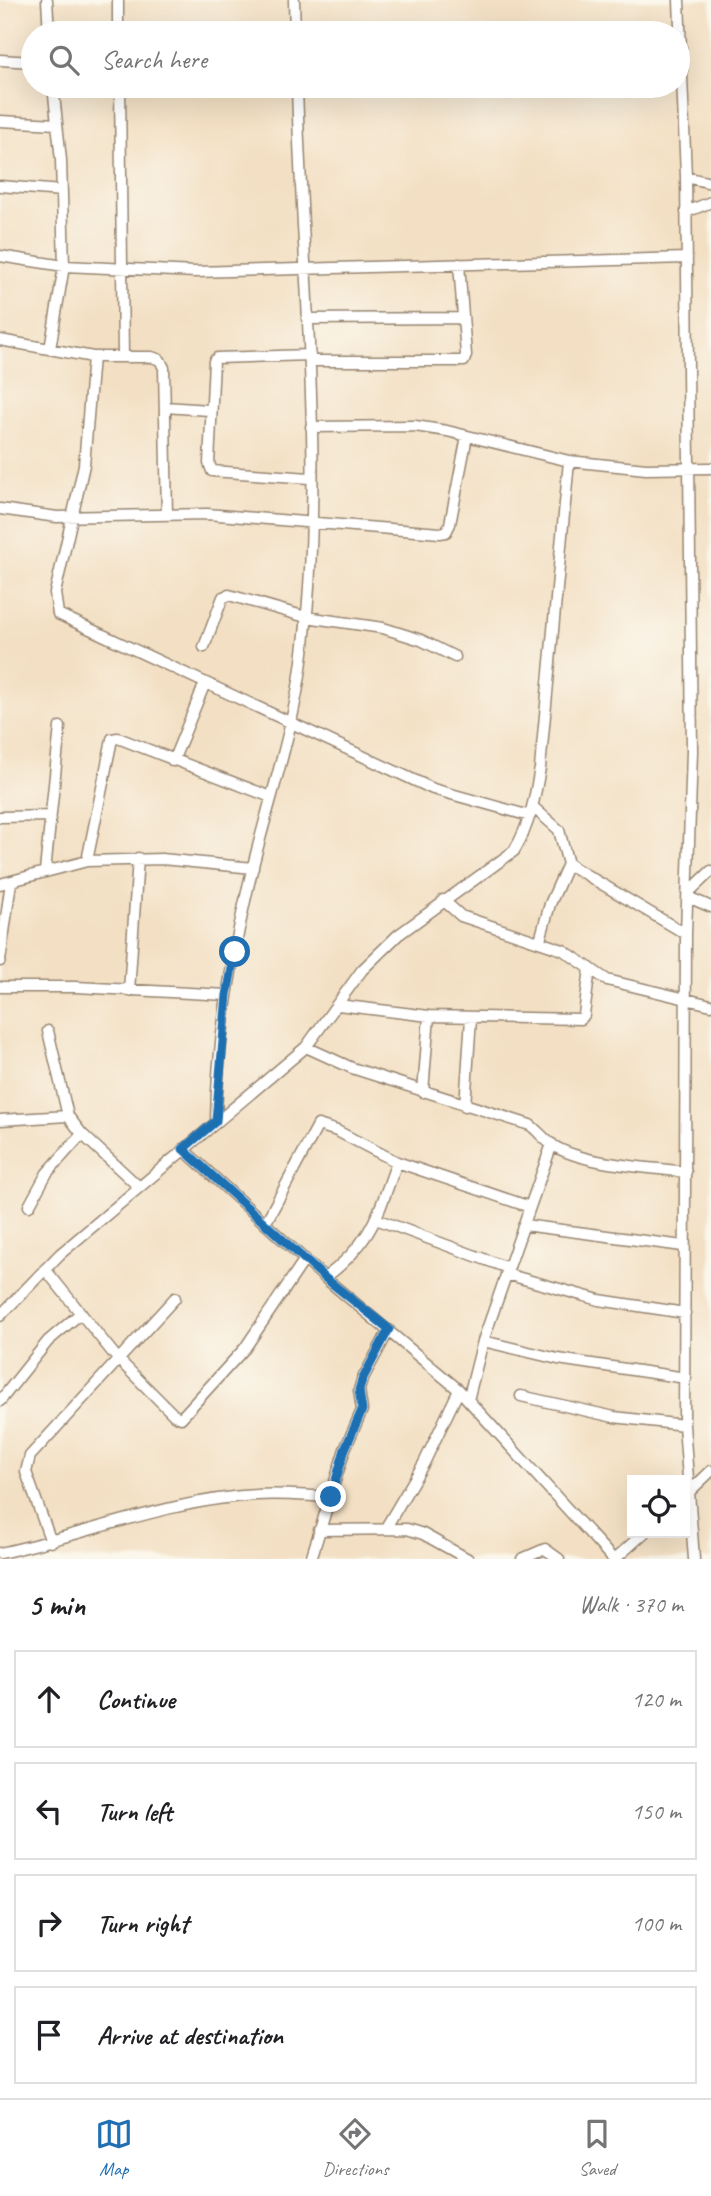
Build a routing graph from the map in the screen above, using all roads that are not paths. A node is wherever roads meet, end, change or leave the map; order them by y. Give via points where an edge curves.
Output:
1 (47, 0) edge
2 (118, 0) edge
3 (295, 0) edge
4 (679, 0) edge
5 (48, 21) edge
6 (118, 21) edge
7 (295, 21) edge
8 (680, 21) edge
9 (0, 60) edge
10 (21, 61) edge
11 (54, 98) edge
12 (120, 98) edge
13 (298, 98) edge
14 (683, 98) edge
15 (0, 121) edge
16 (57, 124) junction
17 (686, 177) junction
18 (711, 183) edge
19 (0, 186) edge
20 (62, 191) junction
21 (711, 202) edge
22 (686, 212) junction
23 (0, 256) edge
24 (687, 258) junction
25 (459, 264) junction
26 (64, 266) junction
27 (306, 267) junction
28 (123, 271) junction
29 (462, 318) junction
30 (307, 319) junction
31 (0, 340) edge
32 (50, 349) junction
33 (93, 357) junction
34 (123, 357) junction
35 (310, 358) junction
36 (165, 407) junction
37 (209, 410) junction
38 (311, 427) junction
39 (467, 436) junction
40 (569, 460) junction
41 (711, 468) edge
42 (690, 469) junction
43 (310, 478) junction
44 (0, 509) edge
45 (73, 515) junction
46 (167, 515) junction
47 (311, 521) junction
48 (306, 617) junction
49 (204, 647) dead end
50 (455, 657) dead end
51 (205, 683) junction
52 (292, 724) junction
53 (61, 727) dead end
54 (173, 761) junction
55 (271, 797) junction
56 (531, 812) junction
57 (49, 816) junction
58 (0, 817) edge
59 (138, 858) junction
60 (87, 861) junction
61 (568, 864) junction
62 (253, 868) junction
63 (45, 871) junction
64 (711, 871) edge
65 (5, 883) edge
66 (688, 895) junction
67 (443, 900) junction
68 (711, 907) edge
69 (686, 934) junction
70 (540, 940) junction
71 (0, 961) edge
72 (590, 968) junction
73 (0, 986) edge
74 (129, 990) junction
75 (227, 995) junction
76 (686, 999) junction
77 (338, 1005) junction
78 (711, 1005) edge
79 (429, 1016) junction
80 (471, 1018) junction
81 (48, 1031) dead end
82 (306, 1048) junction
83 (423, 1092) junction
84 (465, 1106) junction
85 (68, 1116) junction
86 (0, 1120) edge
87 (216, 1121) junction
88 (82, 1134) junction
89 (552, 1144) junction
90 (183, 1149) junction
91 (397, 1161) junction
92 (686, 1172) junction
93 (138, 1186) junction
94 (29, 1206) dead end
95 (530, 1207) junction
96 (376, 1219) junction
97 (265, 1224) junction
98 (524, 1225) junction
99 (683, 1246) junction
100 (305, 1259) junction
101 (45, 1269) junction
102 (507, 1271) junction
103 (325, 1278) junction
104 (175, 1298) dead end
105 (81, 1312) junction
106 (685, 1313) junction
107 (0, 1315) edge
108 (389, 1329) junction
109 (484, 1341) junction
110 (117, 1358) junction
111 (686, 1378) junction
112 (459, 1390) junction
113 (521, 1396) dead end
114 (0, 1401) edge
115 (468, 1401) junction
116 (684, 1425) junction
117 (711, 1471) edge
118 (686, 1475) edge
119 (690, 1491) edge
120 (331, 1497) junction
121 (690, 1522) edge
122 (385, 1529) junction
123 (319, 1530) junction
124 (638, 1538) edge
125 (51, 1542) junction
126 (0, 1553) edge
127 (311, 1559) edge
128 (468, 1559) edge
129 (522, 1559) edge
130 (559, 1559) edge
131 (614, 1559) edge
132 (694, 1559) edge

1 - 5 street
2 - 6 street
3 - 7 street
4 - 8 street
9 - 10 street
11 - 16 street
12 - 28 street
13 - 27 street
14 - 17 street
15 - 16 street
16 - 20 street
17 - 18 street
17 - 22 street
19 - 20 street
20 - 26 street
21 - 22 street
22 - 24 street
23 - 26 street
24 - 25 street
24 - 42 street
25 - 27 street
25 - 29 street
26 - 28 street
26 - 32 street
27 - 28 street
27 - 30 street
28 - 34 street
29 - 30 street
29 - 35 street via 464,361
30 - 35 street
31 - 32 street
32 - 33 street
33 - 34 street
33 - 45 street via 86,446
34 - 36 street via 160,360
35 - 37 street via 217,358 212,366
35 - 38 street
36 - 37 street
36 - 46 street
37 - 43 street via 212,471
38 - 39 street via 415,426
38 - 43 street
39 - 40 street
39 - 47 street via 446,532
40 - 42 street
40 - 56 street via 548,695
41 - 42 street
42 - 66 street
43 - 47 street
44 - 45 street
45 - 46 street
45 - 51 street via 55,593 58,614
46 - 47 street
47 - 48 street
48 - 49 street via 225,595
48 - 50 street via 383,628
48 - 52 street
51 - 52 street
51 - 54 street
52 - 55 street
52 - 56 street via 433,789
53 - 57 street
54 - 55 street
54 - 60 street via 112,739
55 - 62 street
56 - 61 street via 559,830
56 - 67 street via 514,851
57 - 58 street
57 - 63 street
59 - 60 street
59 - 62 street
59 - 74 street
60 - 63 street
61 - 69 street
61 - 70 street
62 - 75 street
63 - 65 street
64 - 66 street
65 - 71 street
66 - 68 street
66 - 69 street
67 - 70 street via 461,916
67 - 77 street via 362,970
69 - 76 street
70 - 72 street
72 - 76 street via 607,980
72 - 80 street via 581,1019
73 - 74 street
74 - 75 street
75 - 87 street
76 - 78 street
76 - 92 street
77 - 79 street
77 - 82 street
79 - 80 street
79 - 83 street
80 - 84 street
81 - 85 street
82 - 83 street
82 - 87 street
83 - 84 street
84 - 89 street via 530,1125
85 - 86 street
85 - 88 street
87 - 90 street
88 - 93 street
88 - 94 street via 47,1173
89 - 92 street via 588,1157
89 - 95 street
90 - 93 street
90 - 97 street
91 - 95 street
91 - 96 street
91 - 97 street via 318,1125
92 - 99 street
93 - 101 street
95 - 98 street
96 - 102 street
96 - 103 street via 352,1258
97 - 100 street
98 - 99 street
98 - 102 street
99 - 106 street
100 - 103 street
100 - 110 street via 245,1348 181,1418
101 - 105 street
101 - 107 street
102 - 106 street via 599,1300
102 - 109 street
103 - 108 street
104 - 110 street
105 - 110 street
105 - 114 street via 48,1341
106 - 111 street
108 - 112 street
108 - 120 street via 362,1380 362,1410
109 - 111 street via 558,1359
109 - 115 street
110 - 125 street via 27,1462 26,1472
111 - 116 street
112 - 115 street
112 - 122 street
113 - 116 street via 614,1417
115 - 131 street
116 - 118 street
117 - 119 street
120 - 123 street
120 - 125 street via 232,1498
121 - 132 street
122 - 123 street
122 - 128 street via 415,1531
123 - 127 street
124 - 131 street
125 - 126 street
129 - 130 street via 545,1549

